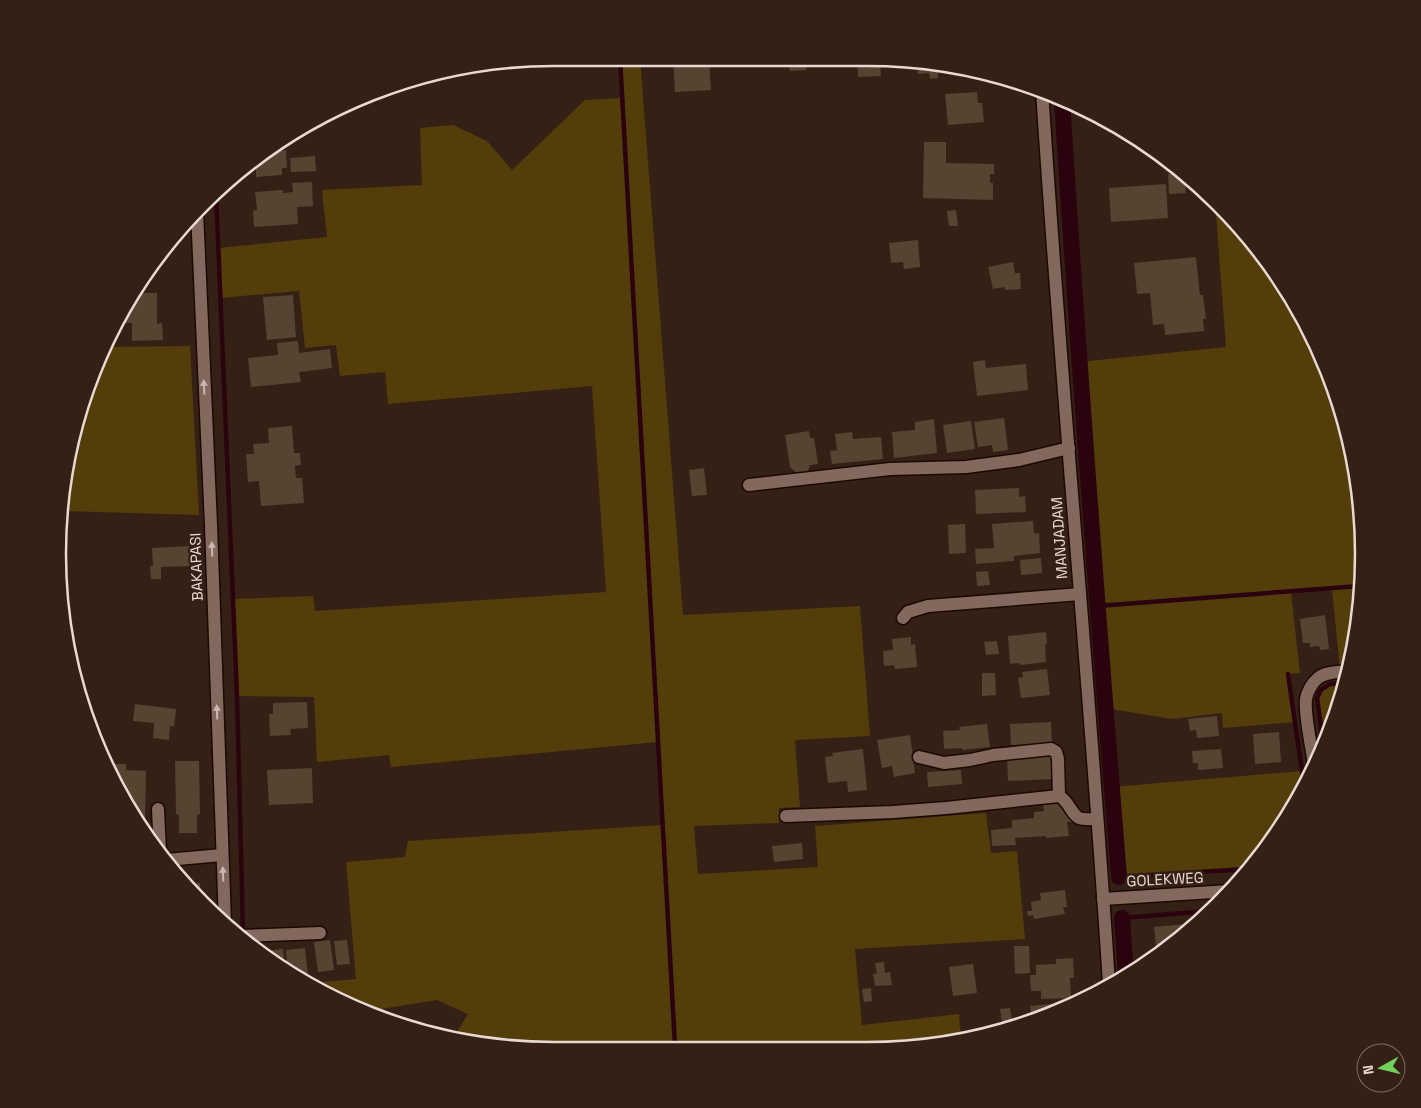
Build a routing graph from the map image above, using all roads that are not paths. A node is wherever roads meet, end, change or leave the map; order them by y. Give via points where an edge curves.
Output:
1 (1042, 99) edge
2 (197, 221) edge
3 (1069, 448) junction
4 (749, 485) dead end
5 (1080, 594) junction
6 (903, 618) dead end
7 (1340, 672) edge
8 (1312, 753) edge
9 (919, 757) dead end
10 (1059, 796) junction
11 (158, 809) dead end
12 (786, 816) dead end
13 (1097, 819) junction
14 (159, 841) edge
15 (222, 855) junction
16 (174, 859) edge
17 (1219, 892) edge
18 (1103, 899) junction
19 (225, 914) edge
20 (320, 933) dead end
21 (250, 936) edge
22 (1109, 977) edge

1 - 3 street, MANJADAM
15 -> 2 street, BAKAPASI
3 - 4 street via 1020,460 966,467 890,469
3 - 5 street, MANJADAM
5 - 6 street via 928,606 908,612
5 - 13 street, MANJADAM
7 - 8 street via 1318,678 1306,698
9 - 10 street via 944,763 1051,749 1058,759
10 - 12 street via 902,812
10 - 13 street via 1080,818
11 - 14 street
13 - 18 street, MANJADAM
15 - 16 street
19 -> 15 street, BAKAPASI
17 - 18 street, GOLEKWEG
18 - 22 street, MANJADAM
20 - 21 street

